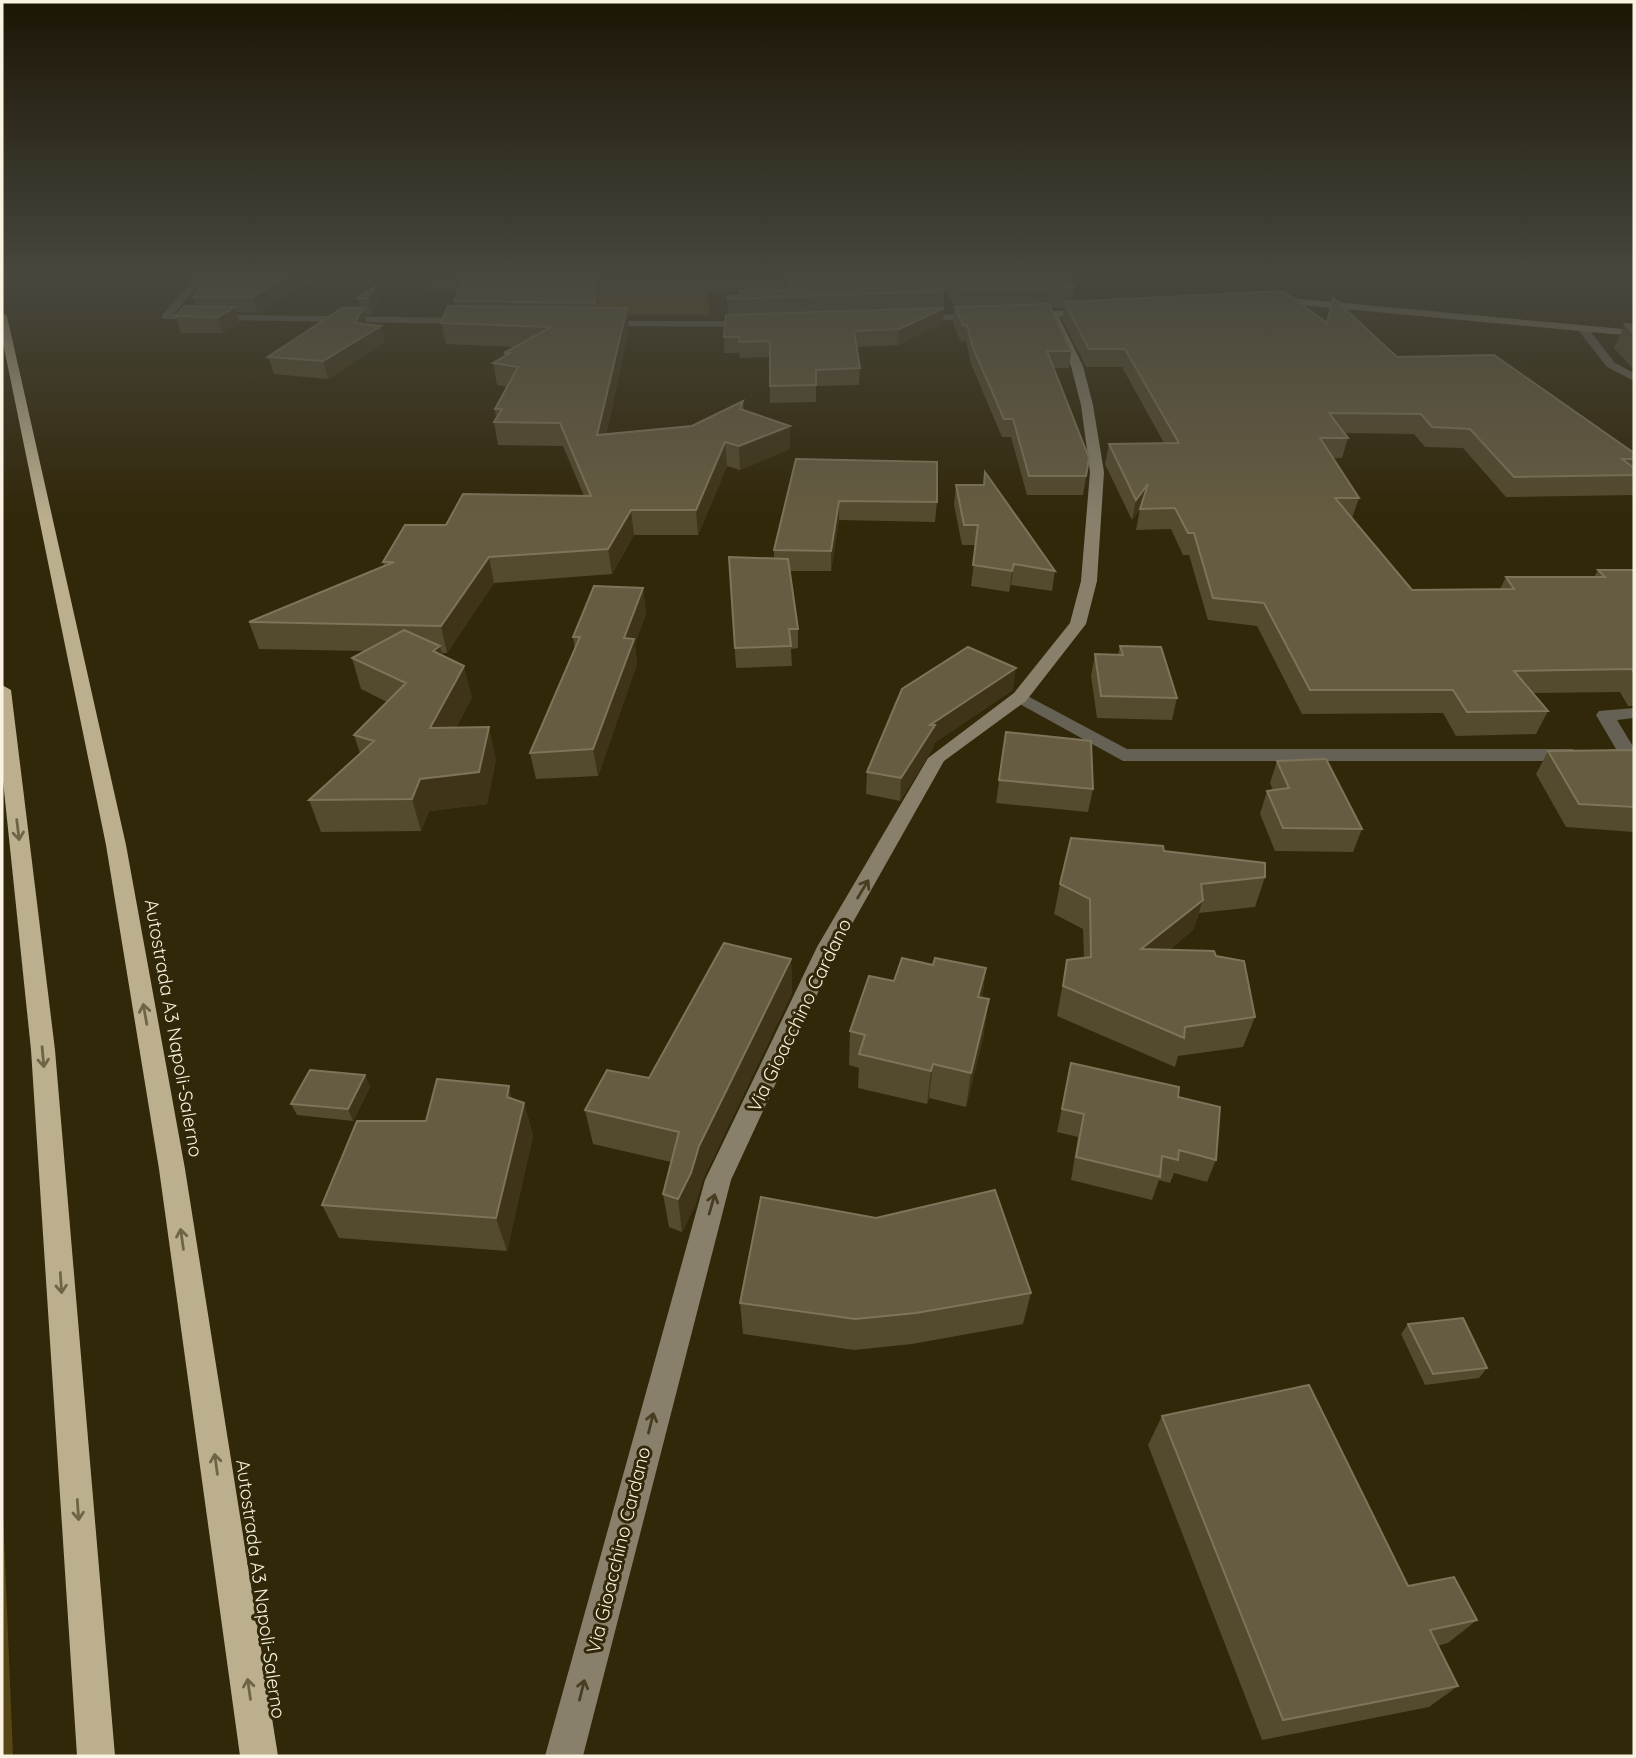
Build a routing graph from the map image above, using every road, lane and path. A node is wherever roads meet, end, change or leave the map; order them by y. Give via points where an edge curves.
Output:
1 (11, 356) edge
2 (1071, 356) edge
3 (1604, 356) edge
4 (1634, 378) edge
5 (2, 690) edge
6 (1020, 696) junction
7 (1634, 713) edge
8 (96, 1756) edge
9 (259, 1756) edge
10 (564, 1756) edge

9 -> 1 highway, Autostrada A3 Napoli-Salerno via 172,1169 116,845
2 - 6 street, Via Gioacchino Cardano via 1087,405 1097,472 1089,582 1079,624
3 - 4 street
5 -> 8 highway via 43,1050
6 - 7 street via 1123,755 1629,755 1605,715
10 -> 6 street, Via Gioacchino Cardano via 719,1181 828,947 937,758

